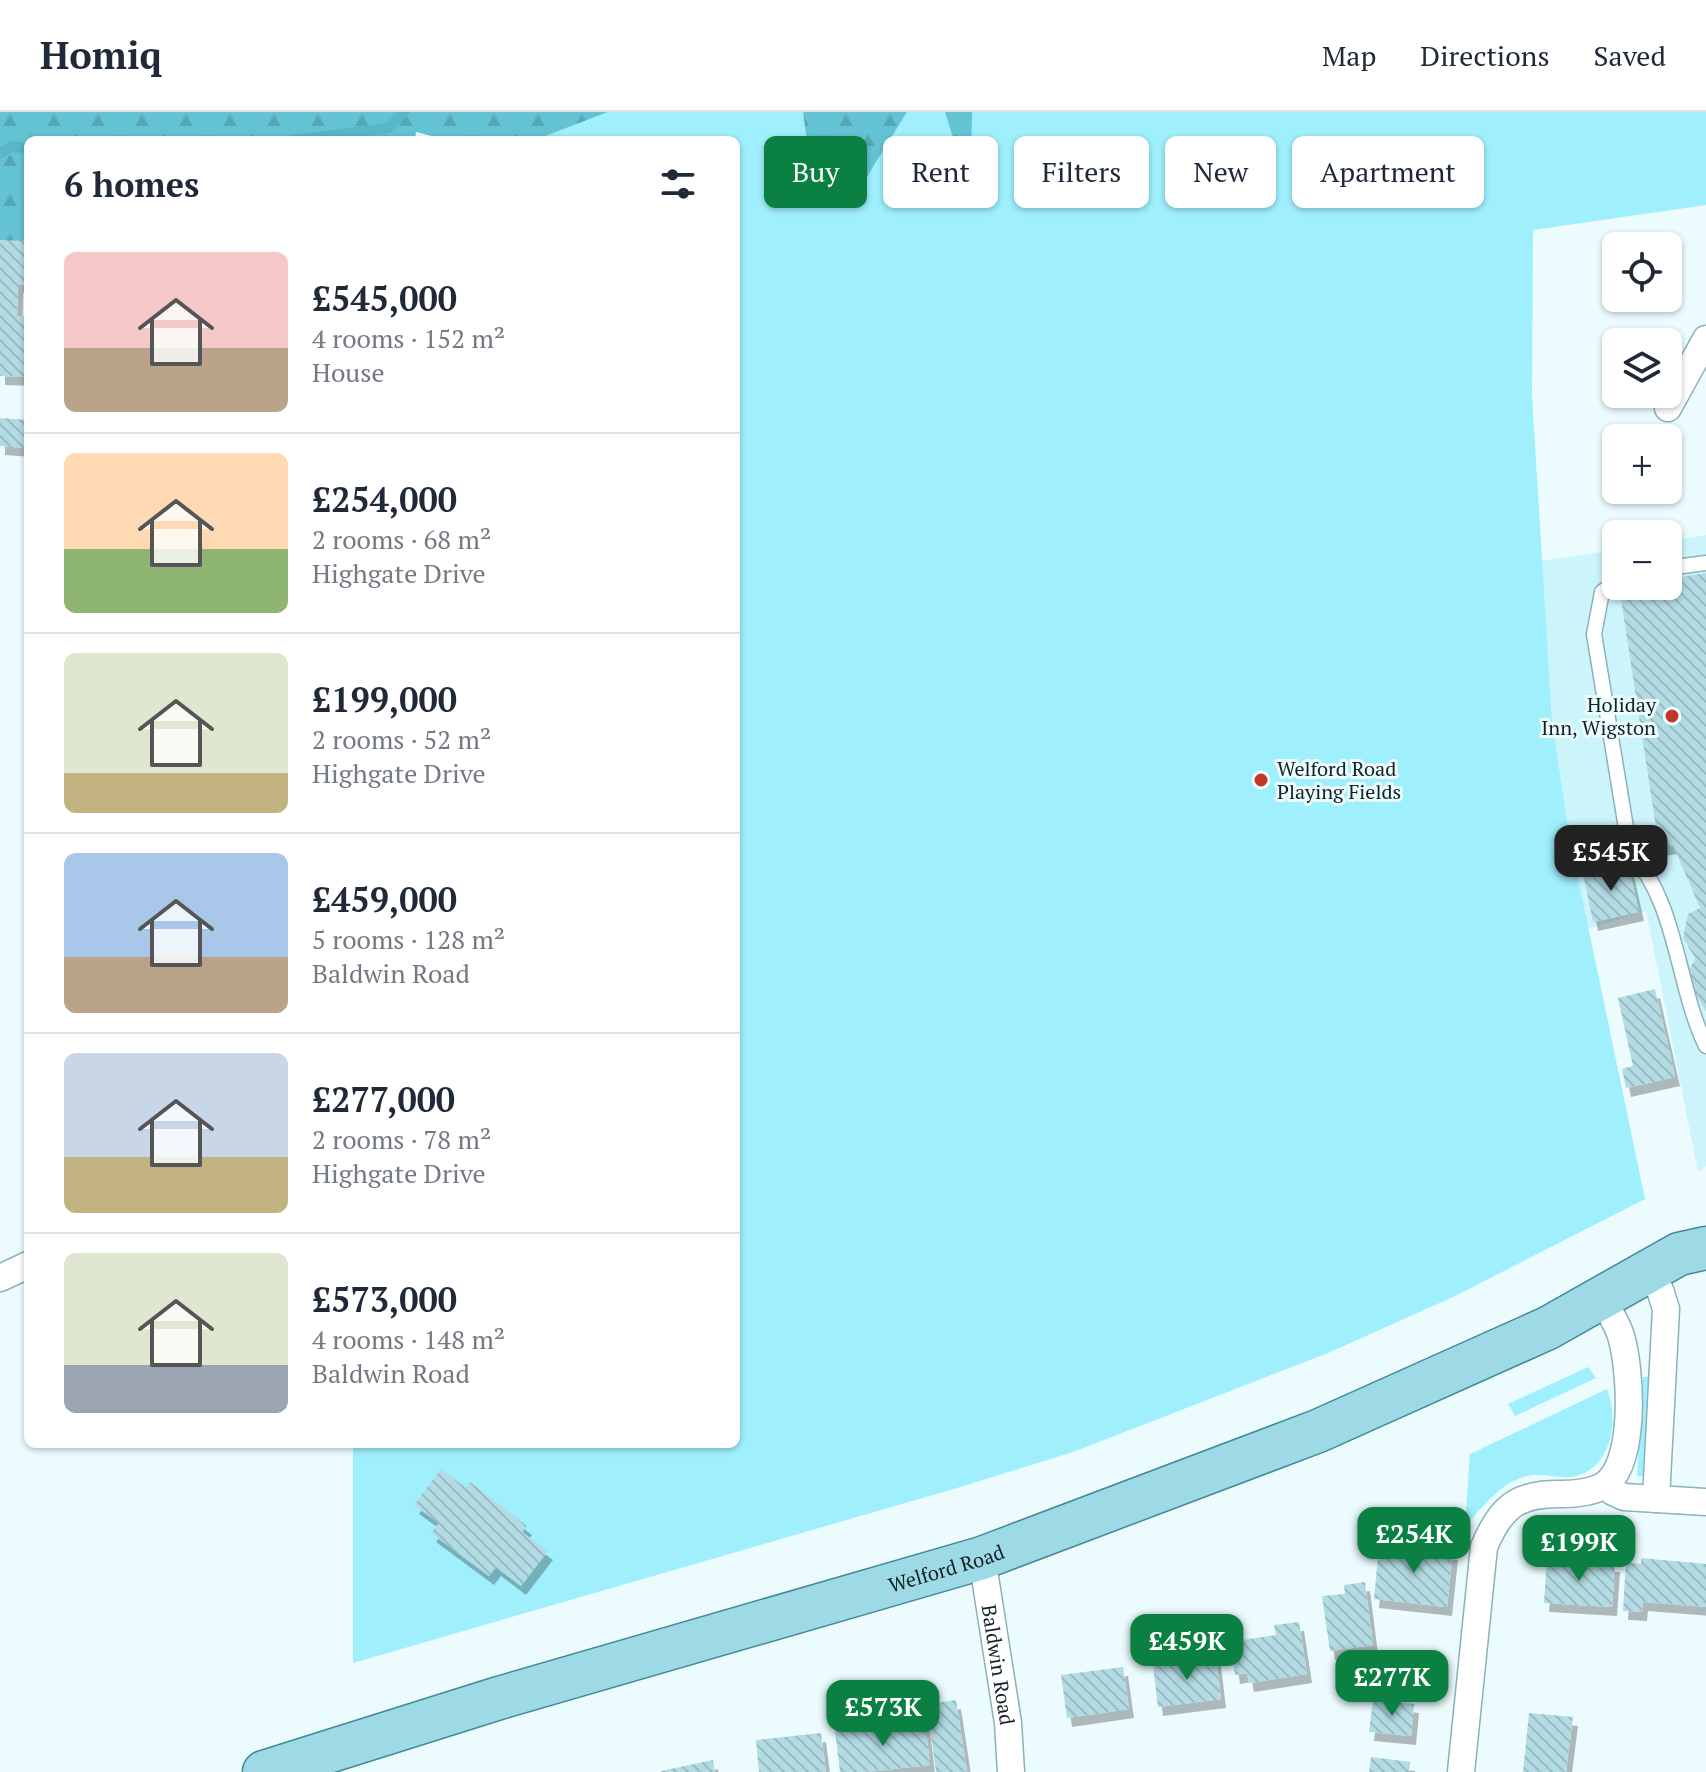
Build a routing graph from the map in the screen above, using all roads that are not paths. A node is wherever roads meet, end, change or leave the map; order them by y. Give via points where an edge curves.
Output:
1 (1706, 339) edge
2 (1682, 383) edge
3 (1706, 563) edge
4 (1682, 566) edge
5 (1602, 592) edge
6 (1706, 1046) edge
7 (1706, 1218) edge
8 (1678, 1258) edge
9 (24, 1267) edge
10 (0, 1278) edge
11 (1602, 1298) junction
12 (1606, 1484) junction
13 (1646, 1499) junction
14 (1706, 1502) edge
15 (982, 1558) junction
16 (312, 1765) edge
17 (264, 1772) edge
18 (1011, 1772) edge
19 (1461, 1772) edge

1 - 2 street
3 - 4 lane
5 - 6 lane via 1594,634 1630,852 1644,867 1662,904
7 - 8 main road
8 - 11 main road, Welford Road
8 - 13 street via 1660,1290 1666,1309
9 - 10 street
11 - 12 street via 1620,1334 1629,1374 1625,1453
11 - 15 main road, Welford Road via 1548,1328 1318,1431
12 - 13 street via 1613,1492
12 - 19 street via 1574,1494 1528,1496 1509,1506 1494,1524 1484,1547
13 - 14 street
15 - 16 main road, Welford Road via 499,1698
15 - 18 street, Baldwin Road
16 - 17 main road, Welford Road

